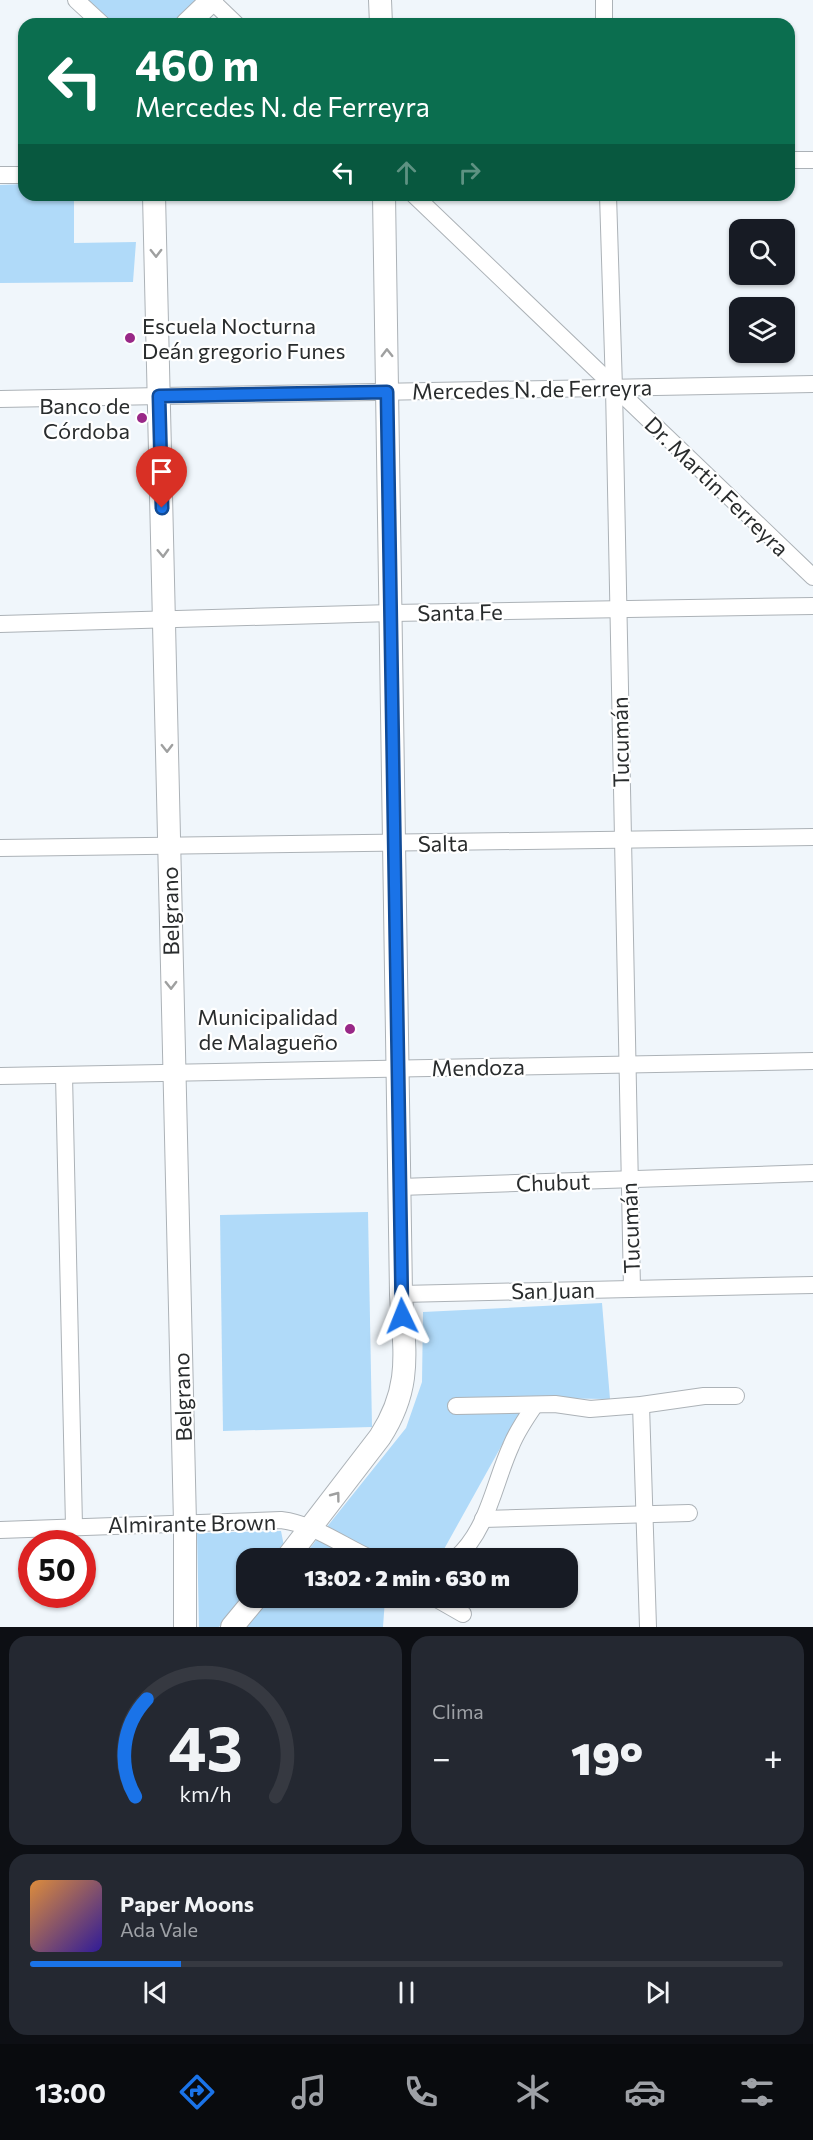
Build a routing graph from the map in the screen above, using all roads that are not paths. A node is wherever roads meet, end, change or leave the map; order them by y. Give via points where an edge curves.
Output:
1 (76, 0) edge
2 (212, 0) edge
3 (380, 0) edge
4 (604, 0) edge
5 (96, 18) edge
6 (194, 18) edge
7 (230, 18) edge
8 (381, 18) edge
9 (604, 18) edge
10 (813, 159) edge
11 (795, 160) edge
12 (0, 175) edge
13 (18, 175) edge
14 (154, 201) edge
15 (384, 201) edge
16 (420, 201) edge
17 (608, 201) edge
18 (813, 384) edge
19 (614, 387) junction
20 (387, 392) junction
21 (159, 396) junction
22 (0, 399) edge
23 (813, 577) edge
24 (813, 606) edge
25 (618, 610) junction
26 (392, 613) junction
27 (165, 619) junction
28 (0, 624) edge
29 (813, 837) edge
30 (622, 839) junction
31 (395, 844) junction
32 (169, 846) junction
33 (0, 848) edge
34 (813, 1061) edge
35 (626, 1064) junction
36 (399, 1069) junction
37 (173, 1073) junction
38 (64, 1075) junction
39 (0, 1076) edge
40 (813, 1173) edge
41 (628, 1179) junction
42 (400, 1187) junction
43 (813, 1285) edge
44 (632, 1289) junction
45 (401, 1294) junction
46 (736, 1396) dead end
47 (535, 1405) junction
48 (641, 1405) junction
49 (456, 1406) dead end
50 (689, 1513) dead end
51 (645, 1514) junction
52 (483, 1519) junction
53 (185, 1523) junction
54 (74, 1526) junction
55 (312, 1528) junction
56 (0, 1530) edge
57 (295, 1548) edge
58 (351, 1548) edge
59 (468, 1548) edge
60 (248, 1608) edge
61 (452, 1608) edge
62 (463, 1614) dead end
63 (185, 1627) edge
64 (232, 1627) edge
65 (648, 1627) edge

1 - 5 street
2 - 6 main road
2 - 7 street
3 - 8 main road
4 - 9 street
10 - 11 street
12 - 13 street
14 -> 21 main road, Belgrano
20 -> 15 main road
16 - 19 street, Dr. Martin Ferreyra
17 - 19 street, Tucumán
18 - 19 street, Mercedes N. de Ferreyra
19 - 20 street, Mercedes N. de Ferreyra
19 - 23 street, Dr. Martin Ferreyra
19 - 25 street, Tucumán
20 - 21 street, Mercedes N. de Ferreyra
20 - 26 main road
21 - 22 street, Mercedes N. de Ferreyra
21 -> 27 main road, Belgrano
24 - 25 street, Santa Fe
25 - 26 street, Santa Fe
25 - 30 street, Tucumán
26 - 27 street, Santa Fe
26 - 31 main road
27 - 28 street, Santa Fe
27 -> 32 main road, Belgrano
29 - 30 street, Salta
30 - 31 street, Salta
30 - 35 street, Tucumán
31 - 32 street, Salta
31 - 36 main road
32 - 33 street, Salta
32 -> 37 main road, Belgrano
34 - 35 street, Mendoza
35 - 36 street, Mendoza
35 - 41 street, Tucumán
36 - 37 street, Mendoza
36 - 42 main road
37 - 38 street, Mendoza
37 - 53 main road, Belgrano
38 - 39 street, Mendoza
38 - 54 street
40 - 41 street, Chubut
41 - 42 street, Chubut
41 - 44 street, Tucumán
42 - 45 main road
43 - 44 street, San Juan
44 - 45 street, San Juan
55 -> 45 main road via 380,1437 400,1400 405,1362
46 - 48 street via 704,1396
47 - 48 street
47 - 49 street
47 - 52 street via 511,1445
48 - 51 street
50 - 51 street
51 - 52 street
51 - 65 street
52 - 59 street
53 - 54 street, Almirante Brown
53 - 55 street, Almirante Brown via 281,1520
53 - 63 main road, Belgrano
54 - 56 street, Almirante Brown
55 - 57 main road
55 - 58 street, Almirante Brown
60 - 64 main road
61 - 62 street

